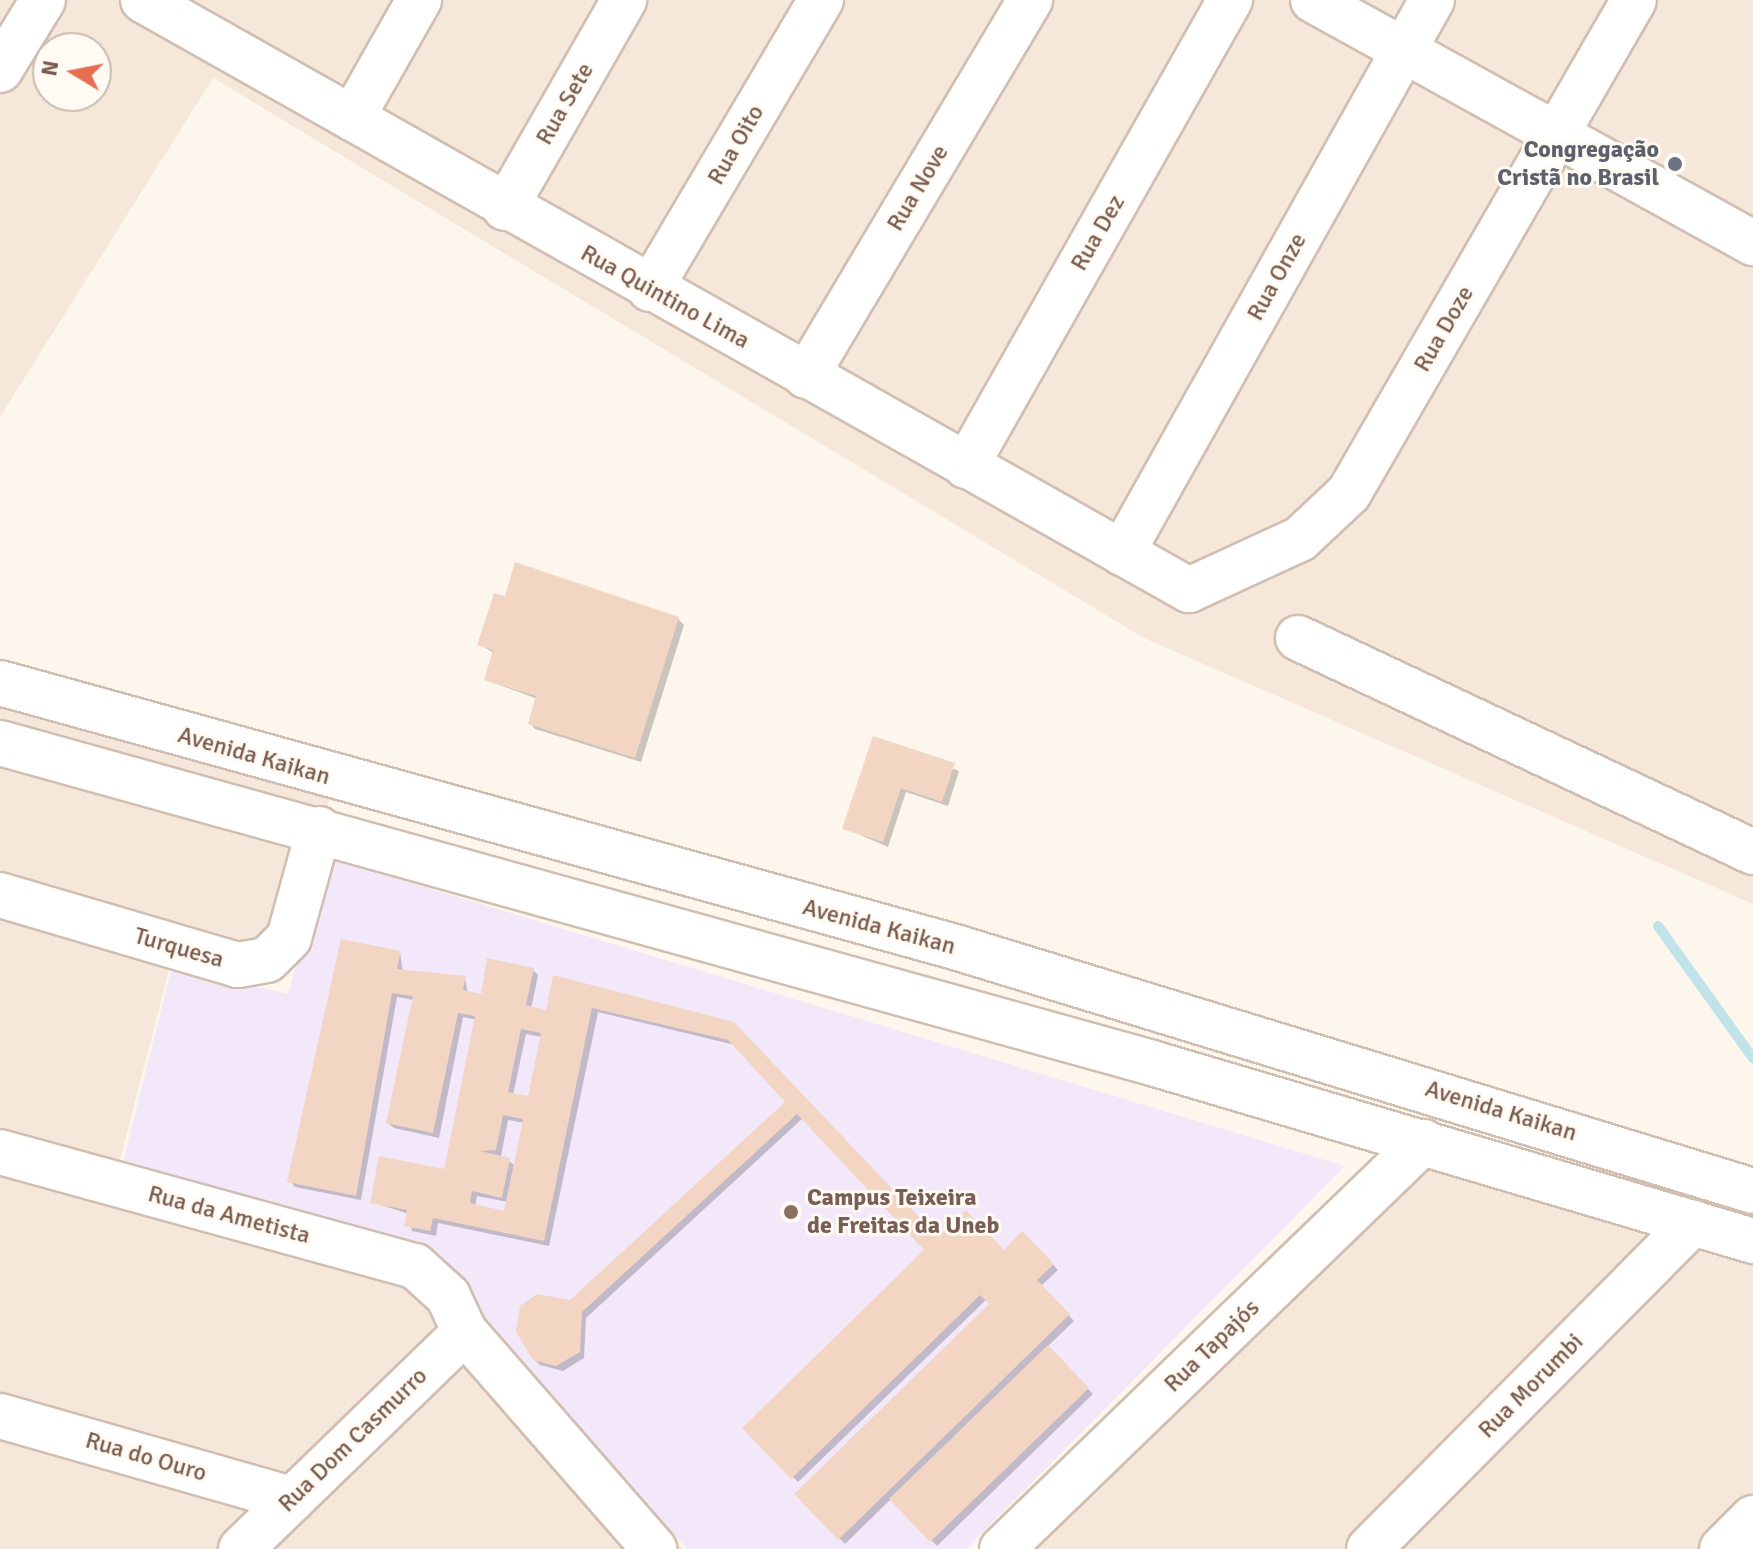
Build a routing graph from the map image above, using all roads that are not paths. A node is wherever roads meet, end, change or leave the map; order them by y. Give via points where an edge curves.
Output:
1 (43, 0) edge
2 (143, 0) edge
3 (419, 0) edge
4 (624, 0) edge
5 (821, 0) edge
6 (1030, 0) edge
7 (1230, 0) edge
8 (1313, 0) edge
9 (1432, 0) edge
10 (1634, 0) edge
11 (206, 15) edge
12 (1403, 53) junction
13 (0, 70) edge
14 (352, 118) junction
15 (1555, 137) junction
16 (505, 208) junction
17 (1753, 243) edge
18 (650, 289) junction
19 (806, 376) junction
20 (966, 466) junction
21 (1122, 553) junction
22 (1189, 590) joint
23 (1298, 638) dead end
24 (0, 683) edge
25 (0, 743) edge
26 (319, 829) junction
27 (1753, 852) edge
28 (0, 895) edge
29 (1423, 1142) junction
30 (0, 1152) edge
31 (1753, 1191) edge
32 (1693, 1223) junction
33 (1753, 1241) edge
34 (457, 1314) junction
35 (0, 1416) edge
36 (292, 1499) junction
37 (1753, 1518) edge
38 (647, 1547) edge
39 (241, 1549) edge
40 (1002, 1549) edge
41 (1369, 1549) edge
42 (1722, 1549) edge

1 - 13 street
2 - 11 street, Rua Quintino Lima
3 - 14 street
4 - 16 street, Rua Sete
5 - 18 street, Rua Oito
6 - 19 street, Rua Nove
7 - 20 street, Rua Dez
8 - 12 street
9 - 12 street, Rua Onze
10 - 15 street, Rua Doze
11 - 14 street, Rua Quintino Lima
12 - 15 street
12 - 21 street, Rua Onze
14 - 16 street, Rua Quintino Lima
15 - 17 street
15 - 22 street, Rua Doze via 1349,493 1300,539
16 - 18 street, Rua Quintino Lima
18 - 19 street, Rua Quintino Lima
19 - 20 street, Rua Quintino Lima
20 - 21 street, Rua Quintino Lima
21 - 22 street, Rua Quintino Lima
23 - 27 street
24 - 31 street, Avenida Kaikan via 955,947
25 - 26 street
26 - 28 street, Turquesa via 289,938 267,960 238,965
26 - 29 street
29 - 32 street
29 - 40 street, Rua Tapajós
30 - 34 street, Rua da Ametista via 415,1266
32 - 33 street
32 - 41 street, Rua Morumbi
34 - 36 street, Rua Dom Casmurro
34 - 38 street, Rua da Ametista
35 - 36 street, Rua do Ouro
36 - 39 street, Rua Dom Casmurro
37 - 42 street

